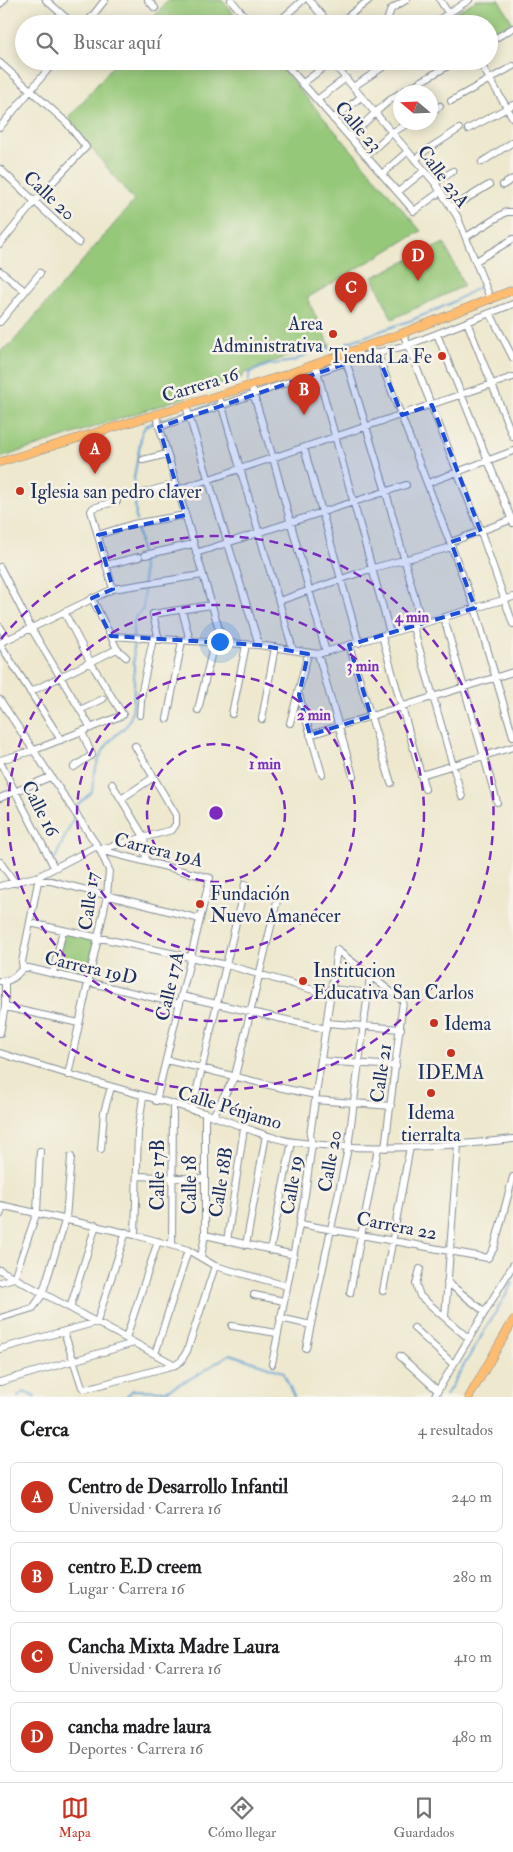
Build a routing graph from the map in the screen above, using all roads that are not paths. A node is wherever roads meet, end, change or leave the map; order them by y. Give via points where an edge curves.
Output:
1 (4, 0) edge
2 (46, 0) edge
3 (105, 0) edge
4 (148, 0) edge
5 (241, 0) edge
6 (303, 0) edge
7 (309, 0) edge
8 (369, 0) edge
9 (406, 0) edge
10 (440, 0) edge
11 (469, 0) edge
12 (233, 2) edge
13 (0, 4) edge
14 (156, 8) dead end
15 (448, 13) junction
16 (63, 15) edge
17 (93, 15) edge
18 (244, 15) edge
19 (286, 15) edge
20 (322, 15) edge
21 (350, 15) edge
22 (389, 15) edge
23 (445, 15) edge
24 (513, 28) edge
25 (498, 37) edge
26 (0, 63) edge
27 (513, 66) edge
28 (48, 70) edge
29 (290, 70) edge
30 (320, 70) edge
31 (339, 70) edge
32 (378, 70) edge
33 (441, 70) edge
34 (484, 70) edge
35 (346, 78) junction
36 (490, 80) junction
37 (302, 84) junction
38 (415, 85) edge
39 (353, 87) junction
40 (30, 91) junction
41 (361, 97) junction
42 (393, 97) edge
43 (317, 100) junction
44 (451, 101) dead end
45 (510, 107) edge
46 (374, 113) junction
47 (513, 118) edge
48 (333, 119) junction
49 (0, 127) edge
50 (459, 129) dead end
51 (468, 129) dead end
52 (396, 130) edge
53 (391, 133) junction
54 (349, 137) junction
55 (513, 142) edge
56 (408, 152) junction
57 (366, 156) junction
58 (415, 160) junction
59 (482, 162) dead end
60 (0, 169) edge
61 (424, 171) junction
62 (453, 171) dead end
63 (382, 174) junction
64 (513, 179) edge
65 (435, 183) junction
66 (489, 185) dead end
67 (503, 185) dead end
68 (398, 192) junction
69 (440, 192) junction
70 (35, 201) junction
71 (451, 208) junction
72 (513, 212) edge
73 (466, 237) junction
74 (513, 239) edge
75 (79, 243) dead end
76 (0, 244) edge
77 (476, 261) junction
78 (0, 271) edge
79 (40, 273) dead end
80 (513, 290) edge
81 (26, 291) junction
82 (491, 300) junction
83 (513, 304) edge
84 (490, 312) junction
85 (0, 322) edge
86 (467, 322) junction
87 (404, 333) junction
88 (437, 334) junction
89 (408, 345) junction
90 (359, 353) junction
91 (377, 353) junction
92 (346, 358) junction
93 (513, 358) edge
94 (316, 368) junction
95 (513, 377) edge
96 (289, 378) junction
97 (493, 384) junction
98 (251, 386) junction
99 (462, 394) junction
100 (254, 395) junction
101 (219, 396) junction
102 (222, 405) junction
103 (432, 405) junction
104 (186, 406) junction
105 (156, 415) junction
106 (402, 415) junction
107 (190, 417) junction
108 (367, 427) junction
109 (159, 428) junction
110 (337, 437) junction
111 (513, 437) edge
112 (304, 448) junction
113 (513, 450) edge
114 (167, 454) junction
115 (273, 458) junction
116 (143, 460) dead end
117 (487, 460) junction
118 (0, 462) edge
119 (240, 469) junction
120 (457, 472) junction
121 (209, 480) junction
122 (428, 483) junction
123 (406, 485) dead end
124 (177, 487) junction
125 (386, 492) junction
126 (138, 494) dead end
127 (117, 501) dead end
128 (354, 502) junction
129 (323, 512) junction
130 (185, 515) junction
131 (513, 521) edge
132 (291, 522) junction
133 (481, 532) junction
134 (259, 533) junction
135 (98, 535) junction
136 (228, 543) junction
137 (194, 544) junction
138 (452, 545) junction
139 (196, 553) junction
140 (405, 561) junction
141 (106, 565) junction
142 (0, 566) edge
143 (373, 568) junction
144 (202, 575) junction
145 (340, 580) junction
146 (113, 589) junction
147 (310, 590) junction
148 (513, 597) edge
149 (92, 598) junction
150 (505, 600) junction
151 (279, 601) junction
152 (211, 605) junction
153 (475, 608) junction
154 (182, 610) junction
155 (64, 612) junction
156 (444, 618) junction
157 (422, 624) junction
158 (513, 624) edge
159 (0, 627) edge
160 (413, 627) junction
161 (31, 628) junction
162 (390, 633) junction
163 (111, 636) junction
164 (382, 636) junction
165 (8, 639) junction
166 (156, 640) junction
167 (186, 641) junction
168 (359, 642) junction
169 (214, 643) junction
170 (223, 643) junction
171 (0, 644) edge
172 (246, 645) junction
173 (259, 645) junction
174 (349, 646) junction
175 (275, 647) junction
176 (117, 649) junction
177 (293, 650) junction
178 (326, 652) junction
179 (308, 654) junction
180 (318, 654) junction
181 (126, 657) dead end
182 (91, 663) junction
183 (513, 672) edge
184 (496, 677) junction
185 (61, 678) junction
186 (464, 687) junction
187 (30, 692) junction
188 (298, 695) junction
189 (432, 697) junction
190 (103, 699) dead end
191 (0, 700) edge
192 (402, 706) junction
193 (80, 710) junction
194 (198, 710) dead end
195 (232, 714) dead end
196 (140, 715) dead end
197 (371, 716) junction
198 (167, 719) dead end
199 (262, 719) dead end
200 (290, 723) dead end
201 (339, 726) junction
202 (91, 728) junction
203 (82, 732) junction
204 (310, 735) junction
205 (513, 736) edge
206 (61, 740) junction
207 (135, 746) dead end
208 (513, 748) edge
209 (32, 751) junction
210 (484, 756) junction
211 (0, 761) edge
212 (453, 766) junction
213 (74, 767) dead end
214 (322, 774) dead end
215 (421, 775) junction
216 (353, 776) dead end
217 (50, 777) junction
218 (154, 777) junction
219 (391, 783) dead end
220 (112, 784) dead end
221 (425, 789) dead end
222 (16, 791) junction
223 (462, 797) dead end
224 (0, 798) edge
225 (121, 799) junction
226 (497, 802) dead end
227 (144, 837) junction
228 (99, 848) junction
229 (146, 861) junction
230 (0, 862) edge
231 (54, 867) junction
232 (210, 878) joint
233 (38, 879) junction
234 (14, 883) junction
235 (244, 884) dead end
236 (0, 886) edge
237 (107, 896) junction
238 (277, 901) dead end
239 (200, 919) junction
240 (30, 923) junction
241 (63, 930) junction
242 (98, 938) junction
243 (191, 958) junction
244 (227, 965) junction
245 (23, 968) junction
246 (53, 973) junction
247 (260, 974) junction
248 (370, 978) junction
249 (87, 980) junction
250 (3, 982) edge
251 (331, 992) junction
252 (368, 993) junction
253 (182, 996) junction
254 (180, 1004) junction
255 (218, 1004) junction
256 (5, 1007) junction
257 (252, 1012) junction
258 (78, 1023) junction
259 (326, 1026) junction
260 (364, 1026) junction
261 (401, 1029) junction
262 (0, 1032) edge
263 (0, 1053) edge
264 (166, 1060) junction
265 (321, 1061) junction
266 (359, 1063) junction
267 (396, 1066) junction
268 (202, 1068) junction
269 (68, 1075) junction
270 (235, 1076) junction
271 (111, 1087) junction
272 (143, 1097) junction
273 (316, 1098) junction
274 (156, 1100) junction
275 (354, 1103) junction
276 (172, 1105) junction
277 (391, 1106) junction
278 (192, 1110) junction
279 (205, 1113) junction
280 (213, 1116) junction
281 (244, 1128) junction
282 (266, 1135) junction
283 (513, 1139) edge
284 (292, 1142) junction
285 (312, 1144) junction
286 (458, 1144) junction
287 (348, 1148) junction
288 (378, 1148) junction
289 (385, 1148) junction
290 (410, 1148) junction
291 (101, 1149) dead end
292 (40, 1150) dead end
293 (71, 1156) dead end
294 (137, 1176) junction
295 (172, 1177) junction
296 (513, 1177) edge
297 (203, 1179) junction
298 (2, 1206) edge
299 (37, 1212) junction
300 (0, 1215) edge
301 (66, 1218) junction
302 (300, 1224) junction
303 (96, 1225) junction
304 (332, 1228) junction
305 (126, 1232) junction
306 (135, 1234) junction
307 (362, 1234) junction
308 (204, 1235) junction
309 (392, 1240) junction
310 (158, 1241) junction
311 (226, 1241) junction
312 (172, 1245) junction
313 (246, 1246) junction
314 (188, 1250) junction
315 (448, 1250) junction
316 (270, 1251) junction
317 (294, 1255) junction
318 (201, 1257) junction
319 (513, 1265) edge
320 (216, 1266) junction
321 (420, 1269) dead end
322 (0, 1270) edge
323 (14, 1278) junction
324 (0, 1282) edge
325 (447, 1282) junction
326 (287, 1286) junction
327 (383, 1291) dead end
328 (350, 1293) dead end
329 (42, 1294) junction
330 (254, 1295) dead end
331 (284, 1301) junction
332 (70, 1308) junction
333 (485, 1312) junction
334 (0, 1318) edge
335 (280, 1318) junction
336 (445, 1318) junction
337 (97, 1322) junction
338 (513, 1322) edge
339 (311, 1325) junction
340 (232, 1326) dead end
341 (414, 1328) dead end
342 (64, 1332) junction
343 (277, 1333) junction
344 (126, 1338) junction
345 (468, 1338) junction
346 (134, 1343) junction
347 (306, 1348) dead end
348 (0, 1349) edge
349 (155, 1354) junction
350 (400, 1356) dead end
351 (73, 1360) junction
352 (452, 1363) junction
353 (272, 1364) dead end
354 (175, 1365) junction
355 (0, 1382) edge
356 (437, 1390) junction
357 (434, 1397) edge
358 (470, 1397) edge

1 - 13 street
2 - 16 street
3 - 17 street
4 - 14 street
5 - 12 street
6 - 19 street
7 - 20 street
8 - 21 street
9 - 22 street via 391,9
10 - 15 street
11 - 15 street
12 - 18 street
15 - 23 street
24 - 25 street
26 - 40 street
27 - 36 street
28 - 40 street
29 - 37 street, Calle 23
30 - 37 street
31 - 35 street, Calle 23A
32 - 39 street
33 - 38 street
34 - 36 street
35 - 39 street, Calle 23A
35 - 43 street
36 - 44 street
36 - 45 street
37 - 43 street, Calle 23
39 - 41 street, Calle 23A
40 - 49 street
40 - 70 street via 66,122 86,146
41 - 46 street, Calle 23A
41 - 48 street
42 - 46 street
43 - 48 street, Calle 23
45 - 47 street
45 - 51 street
46 - 53 street, Calle 23A
46 - 54 street
48 - 54 street, Calle 23
50 - 58 street
52 - 53 street
53 - 56 street, Calle 23A
53 - 57 street
54 - 57 street, Calle 23
55 - 59 street
56 - 58 street, Calle 23A
56 - 63 street
57 - 63 street, Calle 23
58 - 61 street, Calle 23A
60 - 70 street, Calle 20
61 - 65 street, Calle 23A
61 - 68 street
62 - 65 street
63 - 68 street, Calle 23
64 - 67 street
65 - 69 street, Calle 23A
66 - 71 street
68 - 69 street, Calle 23 via 414,210
69 - 71 street, Calle 23A
70 - 75 street, Calle 20
70 - 76 street
71 - 73 street, Calle 23A
72 - 73 street via 506,212
73 - 77 street, Calle 23A
74 - 77 street
77 - 82 street, Calle 23A
78 - 81 street
79 - 81 street
80 - 82 main road, Carrera 16
81 - 85 street
82 - 87 main road, Carrera 16
83 - 84 street
84 - 86 street
84 - 93 street
86 - 88 street
86 - 97 street
87 - 89 street
87 - 90 main road, Carrera 16
88 - 89 street
88 - 99 street
89 - 91 street
89 - 103 street
90 - 91 street
90 - 92 main road, Carrera 16
91 - 106 street
92 - 94 main road, Carrera 16
92 - 108 street
94 - 96 main road, Carrera 16
94 - 110 street
95 - 97 street
96 - 98 main road, Carrera 16
96 - 100 street
97 - 99 street
97 - 111 street
98 - 100 street
98 - 101 main road, Carrera 16
99 - 103 street
99 - 117 street
100 - 102 street
100 - 115 street
101 - 102 street
101 - 104 main road, Carrera 16
102 - 107 street
102 - 119 street
103 - 106 street
103 - 120 street
104 - 105 main road, Carrera 16
104 - 107 street
105 - 109 street
105 - 118 main road, Carrera 16
106 - 108 street
106 - 122 street
107 - 109 street
107 - 121 street
108 - 110 street
108 - 125 street
109 - 114 street
110 - 112 street
110 - 128 street
112 - 115 street
112 - 129 street
113 - 117 street
114 - 116 street
114 - 124 street
115 - 119 street
115 - 132 street
117 - 120 street
117 - 131 street
119 - 121 street
119 - 134 street
120 - 122 street
120 - 133 street
121 - 124 street
121 - 136 street
122 - 138 street
123 - 125 street
124 - 126 street
124 - 130 street
125 - 128 street
125 - 140 street
127 - 135 street via 91,510
128 - 129 street
128 - 143 street
129 - 132 street
129 - 145 street
130 - 135 street via 133,524
130 - 137 street
131 - 133 street
132 - 134 street
132 - 147 street
133 - 138 street
133 - 150 street
134 - 136 street
134 - 151 street
135 - 141 street
136 - 139 street
136 - 173 street
137 - 139 street
137 - 141 street
138 - 140 street
138 - 153 street
139 - 144 street
140 - 143 street
140 - 157 street
141 - 146 street
142 - 161 street
143 - 145 street
143 - 162 street
144 - 146 street
144 - 152 street
145 - 147 street
145 - 168 street
146 - 149 street
147 - 151 street
147 - 178 street
148 - 150 street
149 - 155 street
149 - 163 street
150 - 153 street
150 - 158 street
151 - 177 street
152 - 154 street
152 - 170 street
153 - 156 street
153 - 184 street
154 - 166 street via 153,614
154 - 167 street
155 - 161 street
155 - 182 street
156 - 157 street
156 - 186 street
157 - 160 street
159 - 165 street
160 - 162 street
160 - 189 street
161 - 165 street
161 - 185 street
162 - 164 street
163 - 166 street
163 - 176 street
164 - 168 street
164 - 192 street
165 - 171 street
166 - 167 street
166 - 196 street via 142,690
167 - 169 street
167 - 198 street
168 - 174 street
169 - 170 street
169 - 194 street
170 - 172 street
171 - 187 street
172 - 173 street
172 - 195 street
173 - 175 street
174 - 178 street
174 - 197 street
175 - 177 street
175 - 199 street
176 - 181 street
176 - 182 street
177 - 179 street
178 - 180 street
179 - 180 street
179 - 188 street
180 - 201 street
182 - 185 street
182 - 202 street via 124,715
183 - 184 street
184 - 186 street
184 - 205 street
185 - 187 street
185 - 193 street
186 - 189 street
186 - 210 street
187 - 206 street
188 - 200 street
188 - 204 street
189 - 192 street
189 - 212 street
190 - 193 street
191 - 209 street, Calle 17
192 - 197 street
192 - 215 street
193 - 202 street
197 - 201 street
197 - 219 street
201 - 204 street
201 - 216 street
202 - 203 street
203 - 206 street
203 - 213 street via 92,755
204 - 214 street
206 - 209 street
207 - 218 street
208 - 210 street
209 - 211 street
209 - 217 street, Calle 17
210 - 212 street
210 - 226 street
211 - 222 street, Calle 16
212 - 215 street
212 - 223 street
215 - 221 street
217 - 222 street
217 - 228 street, Calle 17
218 - 225 street
218 - 227 street via 176,815 176,824 172,830
220 - 225 street
222 - 224 street
222 - 231 street, Calle 16
225 - 227 street
227 - 228 street
227 - 229 street
228 - 229 street, Carrera 19A
228 - 231 street
228 - 237 street, Calle 17 via 109,870
229 - 232 street, Carrera 19A
230 - 234 street
231 - 233 street
232 - 239 street, Calle 17A
233 - 234 street
233 - 237 street
233 - 240 street
234 - 236 street
235 - 244 street
237 - 239 street
237 - 242 street, Calle 17
238 - 247 street
239 - 243 street, Calle 17A
240 - 241 street
240 - 245 street
241 - 242 street
241 - 246 street
242 - 243 street
242 - 249 street, Calle 17
243 - 244 street
243 - 253 street, Calle 17A
244 - 247 street
244 - 255 street
245 - 246 street, Carrera 19D
245 - 250 street, Carrera 19D via 14,978
246 - 249 street, Carrera 19D
247 - 251 street
247 - 257 street
248 - 251 street, Calle 19 via 337,950
248 - 252 street, Calle 20
248 - 261 street, Calle 21 via 403,1001
249 - 254 street, Carrera 19D
249 - 258 street, Calle 17
250 - 256 street
251 - 252 street
251 - 259 street, Calle 19
252 - 260 street, Calle 20
253 - 254 street, Calle 17A
253 - 255 street
254 - 264 street, Calle 17A
255 - 257 street
255 - 268 street
256 - 258 street
256 - 262 street
257 - 259 street
257 - 270 street
258 - 269 street, Calle 17
259 - 260 street
259 - 265 street, Calle 19
260 - 261 street
260 - 266 street, Calle 20
261 - 267 street, Calle 21
263 - 269 street, Calle Pénjamo
264 - 268 street
264 - 274 street, Calle 17A
265 - 266 street
265 - 273 street, Calle 19
266 - 267 street
266 - 275 street, Calle 20
267 - 277 street, Calle 21
268 - 270 street
268 - 278 street
269 - 271 street, Calle Pénjamo
270 - 273 street
270 - 280 street
271 - 272 street, Calle Pénjamo
271 - 291 street via 104,1112
272 - 274 street, Calle Pénjamo
272 - 294 street
273 - 275 street
273 - 285 street, Calle 19 via 310,1135
274 - 276 street, Calle Pénjamo
275 - 277 street
275 - 287 street, Calle 20
276 - 278 street, Calle Pénjamo
276 - 295 street, Calle 17B
277 - 289 street, Calle 21
278 - 279 street, Calle Pénjamo
279 - 280 street, Calle Pénjamo
279 - 297 street, Calle 18
280 - 281 street, Calle Pénjamo
281 - 282 street, Calle Pénjamo
281 - 311 street, Calle 18B
282 - 284 street, Calle Pénjamo
282 - 313 street
283 - 286 street, Calle Pénjamo
284 - 285 street, Calle Pénjamo
284 - 316 street
285 - 287 street, Calle Pénjamo
285 - 302 street, Calle 19
286 - 290 street, Calle Pénjamo
286 - 315 street
287 - 288 street, Calle Pénjamo
287 - 304 street, Calle 20
288 - 289 street, Calle Pénjamo
288 - 307 street
289 - 290 street, Calle Pénjamo
290 - 309 street
292 - 299 street
293 - 301 street
294 - 295 street
294 - 306 street
295 - 297 street
295 - 312 street, Calle 17B
296 - 315 street, Carrera 22 via 494,1248 488,1258
297 - 308 street, Calle 18
298 - 299 street
298 - 300 street
299 - 301 street
299 - 323 street
301 - 303 street
301 - 329 street
302 - 304 street, Carrera 22
302 - 317 street, Calle 19
303 - 305 street
303 - 332 street
304 - 307 street, Carrera 22
304 - 339 street, Calle 20
305 - 306 street
305 - 337 street
306 - 310 street
307 - 309 street, Carrera 22
307 - 328 street
308 - 311 street
308 - 318 street, Calle 18
309 - 315 street, Carrera 22
309 - 327 street
310 - 312 street
310 - 344 street
311 - 313 street
312 - 314 street
313 - 316 street
314 - 318 street
314 - 349 street
315 - 325 street
316 - 317 street
317 - 326 street, Calle 19
318 - 320 street
319 - 333 street
320 - 326 street
320 - 354 street via 187,1351
321 - 336 street via 416,1284 420,1296
322 - 323 street
323 - 324 street
323 - 329 street
325 - 333 street
325 - 336 street
326 - 331 street, Calle 19
329 - 332 street
329 - 334 street via 33,1308
330 - 331 street
331 - 335 street, Calle 19
332 - 337 street
333 - 345 street
335 - 339 street
335 - 343 street, Calle 19
336 - 345 street
337 - 342 street
337 - 344 street
338 - 358 main road
339 - 347 street, Calle 20
340 - 343 street
341 - 352 street
342 - 348 street
342 - 351 street
343 - 353 street, Calle 19
344 - 346 street
345 - 352 street
346 - 349 street
346 - 351 street
349 - 354 street
350 - 356 street
351 - 354 street via 84,1389
351 - 355 street
352 - 356 street
356 - 357 street

